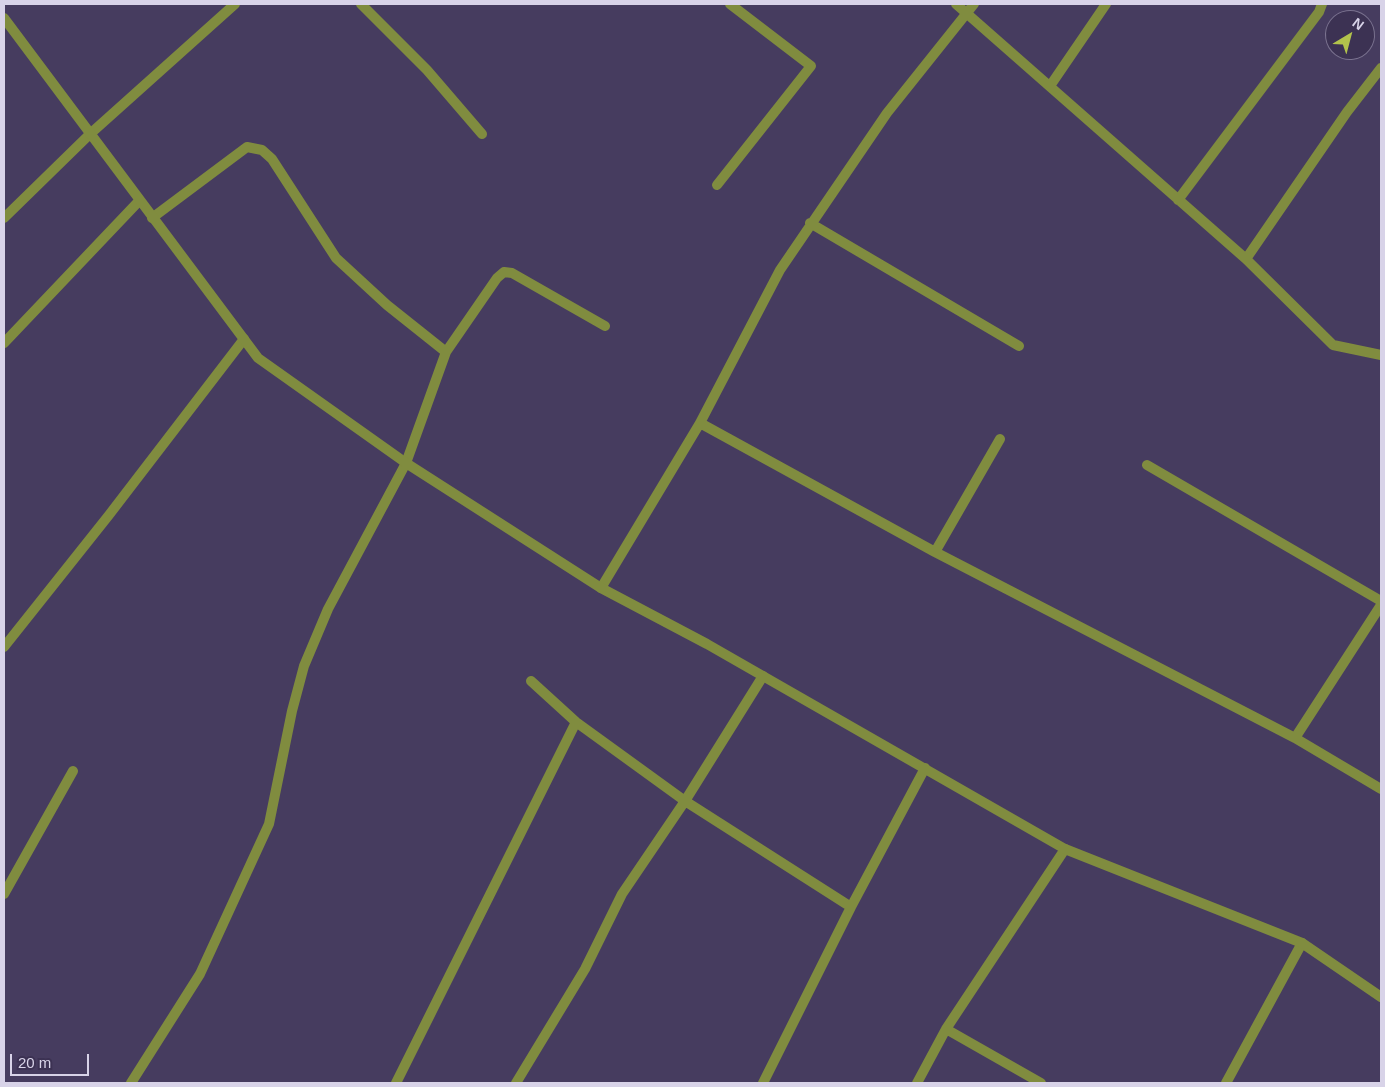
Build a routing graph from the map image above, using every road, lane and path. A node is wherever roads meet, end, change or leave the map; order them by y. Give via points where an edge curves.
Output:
1 (235, 4) edge
2 (361, 4) edge
3 (730, 4) edge
4 (956, 4) edge
5 (974, 4) edge
6 (1106, 4) edge
7 (1322, 4) edge
8 (967, 14) junction
9 (4, 18) edge
10 (1381, 68) edge
11 (1050, 86) junction
12 (90, 134) junction
13 (482, 134) dead end
14 (717, 185) dead end
15 (1178, 200) junction
16 (139, 201) junction
17 (4, 218) edge
18 (152, 218) junction
19 (810, 223) junction
20 (1246, 259) junction
21 (605, 326) dead end
22 (244, 339) junction
23 (4, 343) edge
24 (1019, 346) dead end
25 (446, 352) junction
26 (1381, 355) edge
27 (700, 424) junction
28 (1000, 439) dead end
29 (406, 463) junction
30 (1147, 465) dead end
31 (935, 552) junction
32 (601, 588) junction
33 (1381, 601) edge
34 (1381, 605) edge
35 (4, 647) edge
36 (763, 676) junction
37 (531, 681) dead end
38 (576, 722) junction
39 (1295, 738) junction
40 (925, 768) junction
41 (73, 771) dead end
42 (1381, 789) edge
43 (685, 801) junction
44 (1065, 849) junction
45 (4, 894) edge
46 (850, 907) junction
47 (1302, 943) junction
48 (1381, 996) edge
49 (946, 1029) junction
50 (131, 1083) edge
51 (396, 1083) edge
52 (516, 1083) edge
53 (763, 1083) edge
54 (917, 1083) edge
55 (1040, 1083) edge
56 (1226, 1083) edge

1 - 12 street
2 - 13 street via 427,70
3 - 14 street via 811,66
4 - 8 street
5 - 8 street
6 - 11 street
7 - 15 street
8 - 11 street
8 - 19 street via 887,113
9 - 12 street
10 - 20 street
11 - 15 street
12 - 16 street
12 - 17 street
15 - 20 street
16 - 18 street
16 - 23 street
18 - 22 street
18 - 25 street via 247,148 262,150 272,158 336,258 387,305
19 - 24 street
19 - 27 street via 780,270
20 - 26 street via 1333,345
21 - 25 street via 512,273 504,272
22 - 29 street via 258,358
22 - 35 street
25 - 29 street
27 - 31 street
27 - 32 street
28 - 31 street
29 - 32 street
29 - 50 street via 328,609 304,666 270,824 200,974
30 - 33 street
31 - 39 street
32 - 36 street
34 - 39 street
36 - 40 street
36 - 43 street
37 - 38 street
38 - 43 street
38 - 51 street
39 - 42 street
40 - 44 street
40 - 46 street
41 - 45 street
43 - 46 street
43 - 52 street via 622,894 585,969
44 - 47 street
44 - 49 street
46 - 53 street
47 - 48 street
47 - 56 street
49 - 54 street
49 - 55 street

